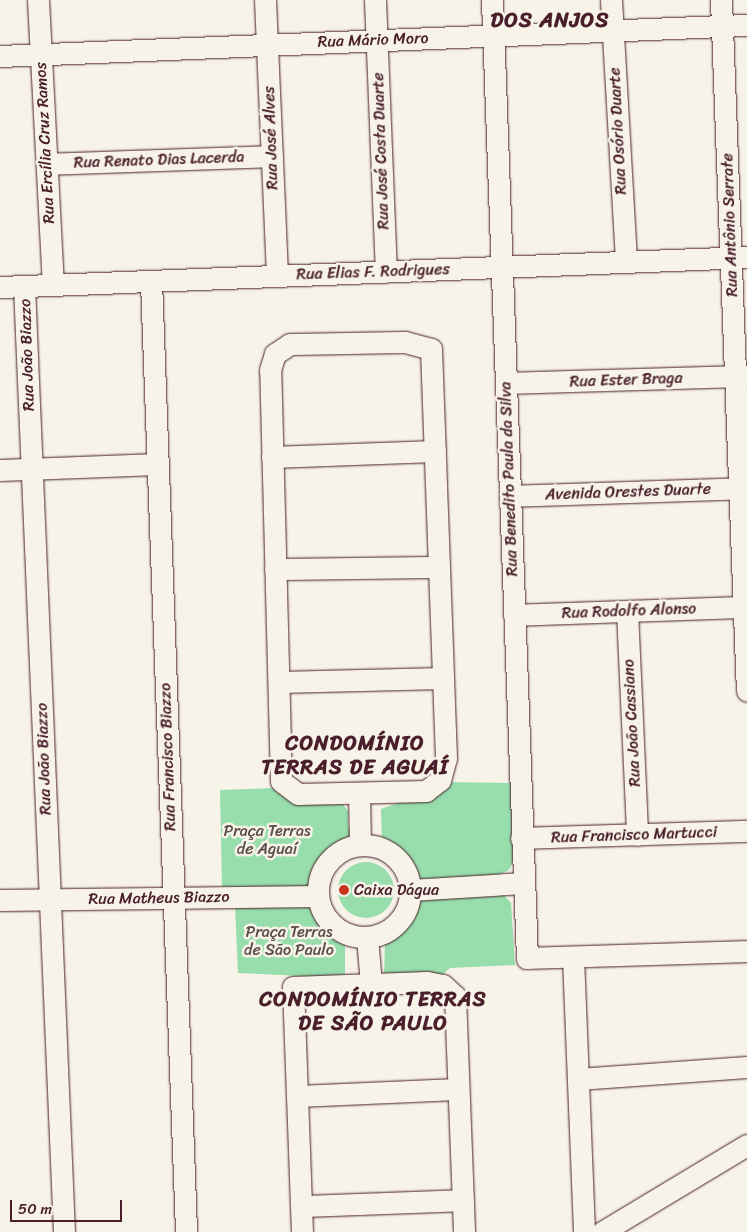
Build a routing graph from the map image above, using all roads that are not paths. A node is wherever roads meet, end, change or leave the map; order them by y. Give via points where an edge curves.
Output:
1 (38, 0) edge
2 (265, 0) edge
3 (375, 0) edge
4 (492, 0) edge
5 (611, 0) edge
6 (721, 0) edge
7 (747, 25) edge
8 (722, 26) junction
9 (613, 31) junction
10 (494, 36) junction
11 (377, 40) junction
12 (267, 45) junction
13 (41, 54) junction
14 (0, 56) edge
15 (272, 156) junction
16 (47, 164) junction
17 (739, 257) edge
18 (626, 262) junction
19 (502, 267) junction
20 (386, 272) junction
21 (277, 276) junction
22 (151, 281) junction
23 (53, 285) junction
24 (24, 286) junction
25 (0, 288) edge
26 (742, 376) edge
27 (506, 383) junction
28 (435, 450) junction
29 (272, 457) junction
30 (158, 464) junction
31 (32, 469) junction
32 (0, 470) edge
33 (744, 488) edge
34 (510, 496) junction
35 (439, 567) junction
36 (276, 569) junction
37 (745, 607) junction
38 (627, 611) junction
39 (514, 615) junction
40 (443, 678) junction
41 (279, 682) junction
42 (747, 690) edge
43 (359, 793) junction
44 (747, 830) edge
45 (637, 835) junction
46 (521, 838) junction
47 (360, 846) junction
48 (523, 883) junction
49 (410, 890) junction
50 (318, 896) junction
51 (174, 898) junction
52 (50, 899) junction
53 (0, 900) edge
54 (367, 937) junction
55 (747, 951) edge
56 (573, 957) junction
57 (371, 984) junction
58 (747, 1067) edge
59 (578, 1078) junction
60 (458, 1089) junction
61 (297, 1096) junction
62 (747, 1145) edge
63 (463, 1200) junction
64 (301, 1206) junction
65 (64, 1232) edge
66 (186, 1232) edge
67 (302, 1232) edge
68 (464, 1232) edge
69 (584, 1232) edge
70 (602, 1232) edge

1 - 13 street, Rua Ercília Cruz Ramos
2 - 12 street, Rua José Alves
3 - 11 street, Rua José Costa Duarte
4 - 10 street, Rua Benedito Paula da Silva
5 - 9 street, Rua Osório Duarte
6 - 8 street, Rua Antônio Serrate
7 - 8 street, Rua Mário Moro
8 - 9 street, Rua Mário Moro
8 - 17 street, Rua Antônio Serrate
9 - 10 street, Rua Mário Moro
9 - 18 street, Rua Osório Duarte
10 - 11 street, Rua Mário Moro
10 - 19 street, Rua Benedito Paula da Silva
11 - 12 street, Rua Mário Moro
11 - 20 street, Rua José Costa Duarte
12 - 13 street, Rua Mário Moro
12 - 15 street, Rua José Alves
13 - 14 street, Rua Mário Moro
13 - 16 street, Rua Ercília Cruz Ramos
15 - 16 street, Rua Renato Dias Lacerda
15 - 21 street, Rua José Alves
16 - 23 street, Rua Ercília Cruz Ramos
17 - 18 street, Rua Elias F. Rodrigues
17 - 26 street, Rua Antônio Serrate
18 - 19 street, Rua Elias F. Rodrigues
19 - 20 street, Rua Elias F. Rodrigues
19 - 27 street, Rua Benedito Paula da Silva
20 - 21 street, Rua Elias F. Rodrigues
21 - 22 street, Rua Elias F. Rodrigues
22 - 23 street, Rua Elias F. Rodrigues
22 - 30 street, Rua Francisco Biazzo
23 - 24 street, Rua Elias F. Rodrigues
24 - 25 street, Rua Elias F. Rodrigues
24 - 31 street, Rua João Biazzo
26 - 27 street, Rua Ester Braga
26 - 33 street, Rua Antônio Serrate
27 - 34 street, Rua Benedito Paula da Silva
28 - 29 street
28 - 29 street via 431,349 405,342 290,344 275,354 270,370
28 - 35 street
29 - 36 street
30 - 31 street
30 - 51 street, Rua Francisco Biazzo
31 - 32 street
31 - 52 street, Rua João Biazzo
33 - 34 street, Avenida Orestes Duarte
33 - 37 street, Rua Antônio Serrate
34 - 39 street, Rua Benedito Paula da Silva
35 - 36 street
35 - 40 street
36 - 41 street
37 - 38 street, Rua Rodolfo Alonso
37 - 42 street, Rua Antônio Serrate
38 - 39 street, Rua Rodolfo Alonso
38 - 45 street, Rua João Cassiano
39 - 46 street, Rua Benedito Paula da Silva
40 - 41 street
40 - 43 street via 446,758 440,780 426,791
41 - 43 street via 282,781 298,794
43 - 47 street
44 - 45 street, Rua Francisco Martucci
45 - 46 street, Rua Francisco Martucci
46 - 48 street, Rua Benedito Paula da Silva
47 - 49 street via 379,848 395,857 406,872
47 - 50 street via 343,850 329,862 320,878
48 - 49 street
48 - 56 street, Rua Benedito Paula da Silva via 527,958
49 - 54 street via 398,922
50 - 51 street, Rua Matheus Biazzo
50 - 54 street via 334,926
51 - 52 street, Rua Matheus Biazzo
51 - 66 street, Rua Francisco Biazzo
52 - 53 street, Rua Matheus Biazzo
52 - 65 street, Rua João Biazzo
54 - 57 street
55 - 56 street
56 - 59 street
57 - 60 street via 427,982 443,985 455,996
57 - 61 street via 294,987
58 - 59 street
59 - 69 street
60 - 61 street
60 - 63 street
61 - 64 street
62 - 70 street
63 - 64 street
63 - 68 street
64 - 67 street

